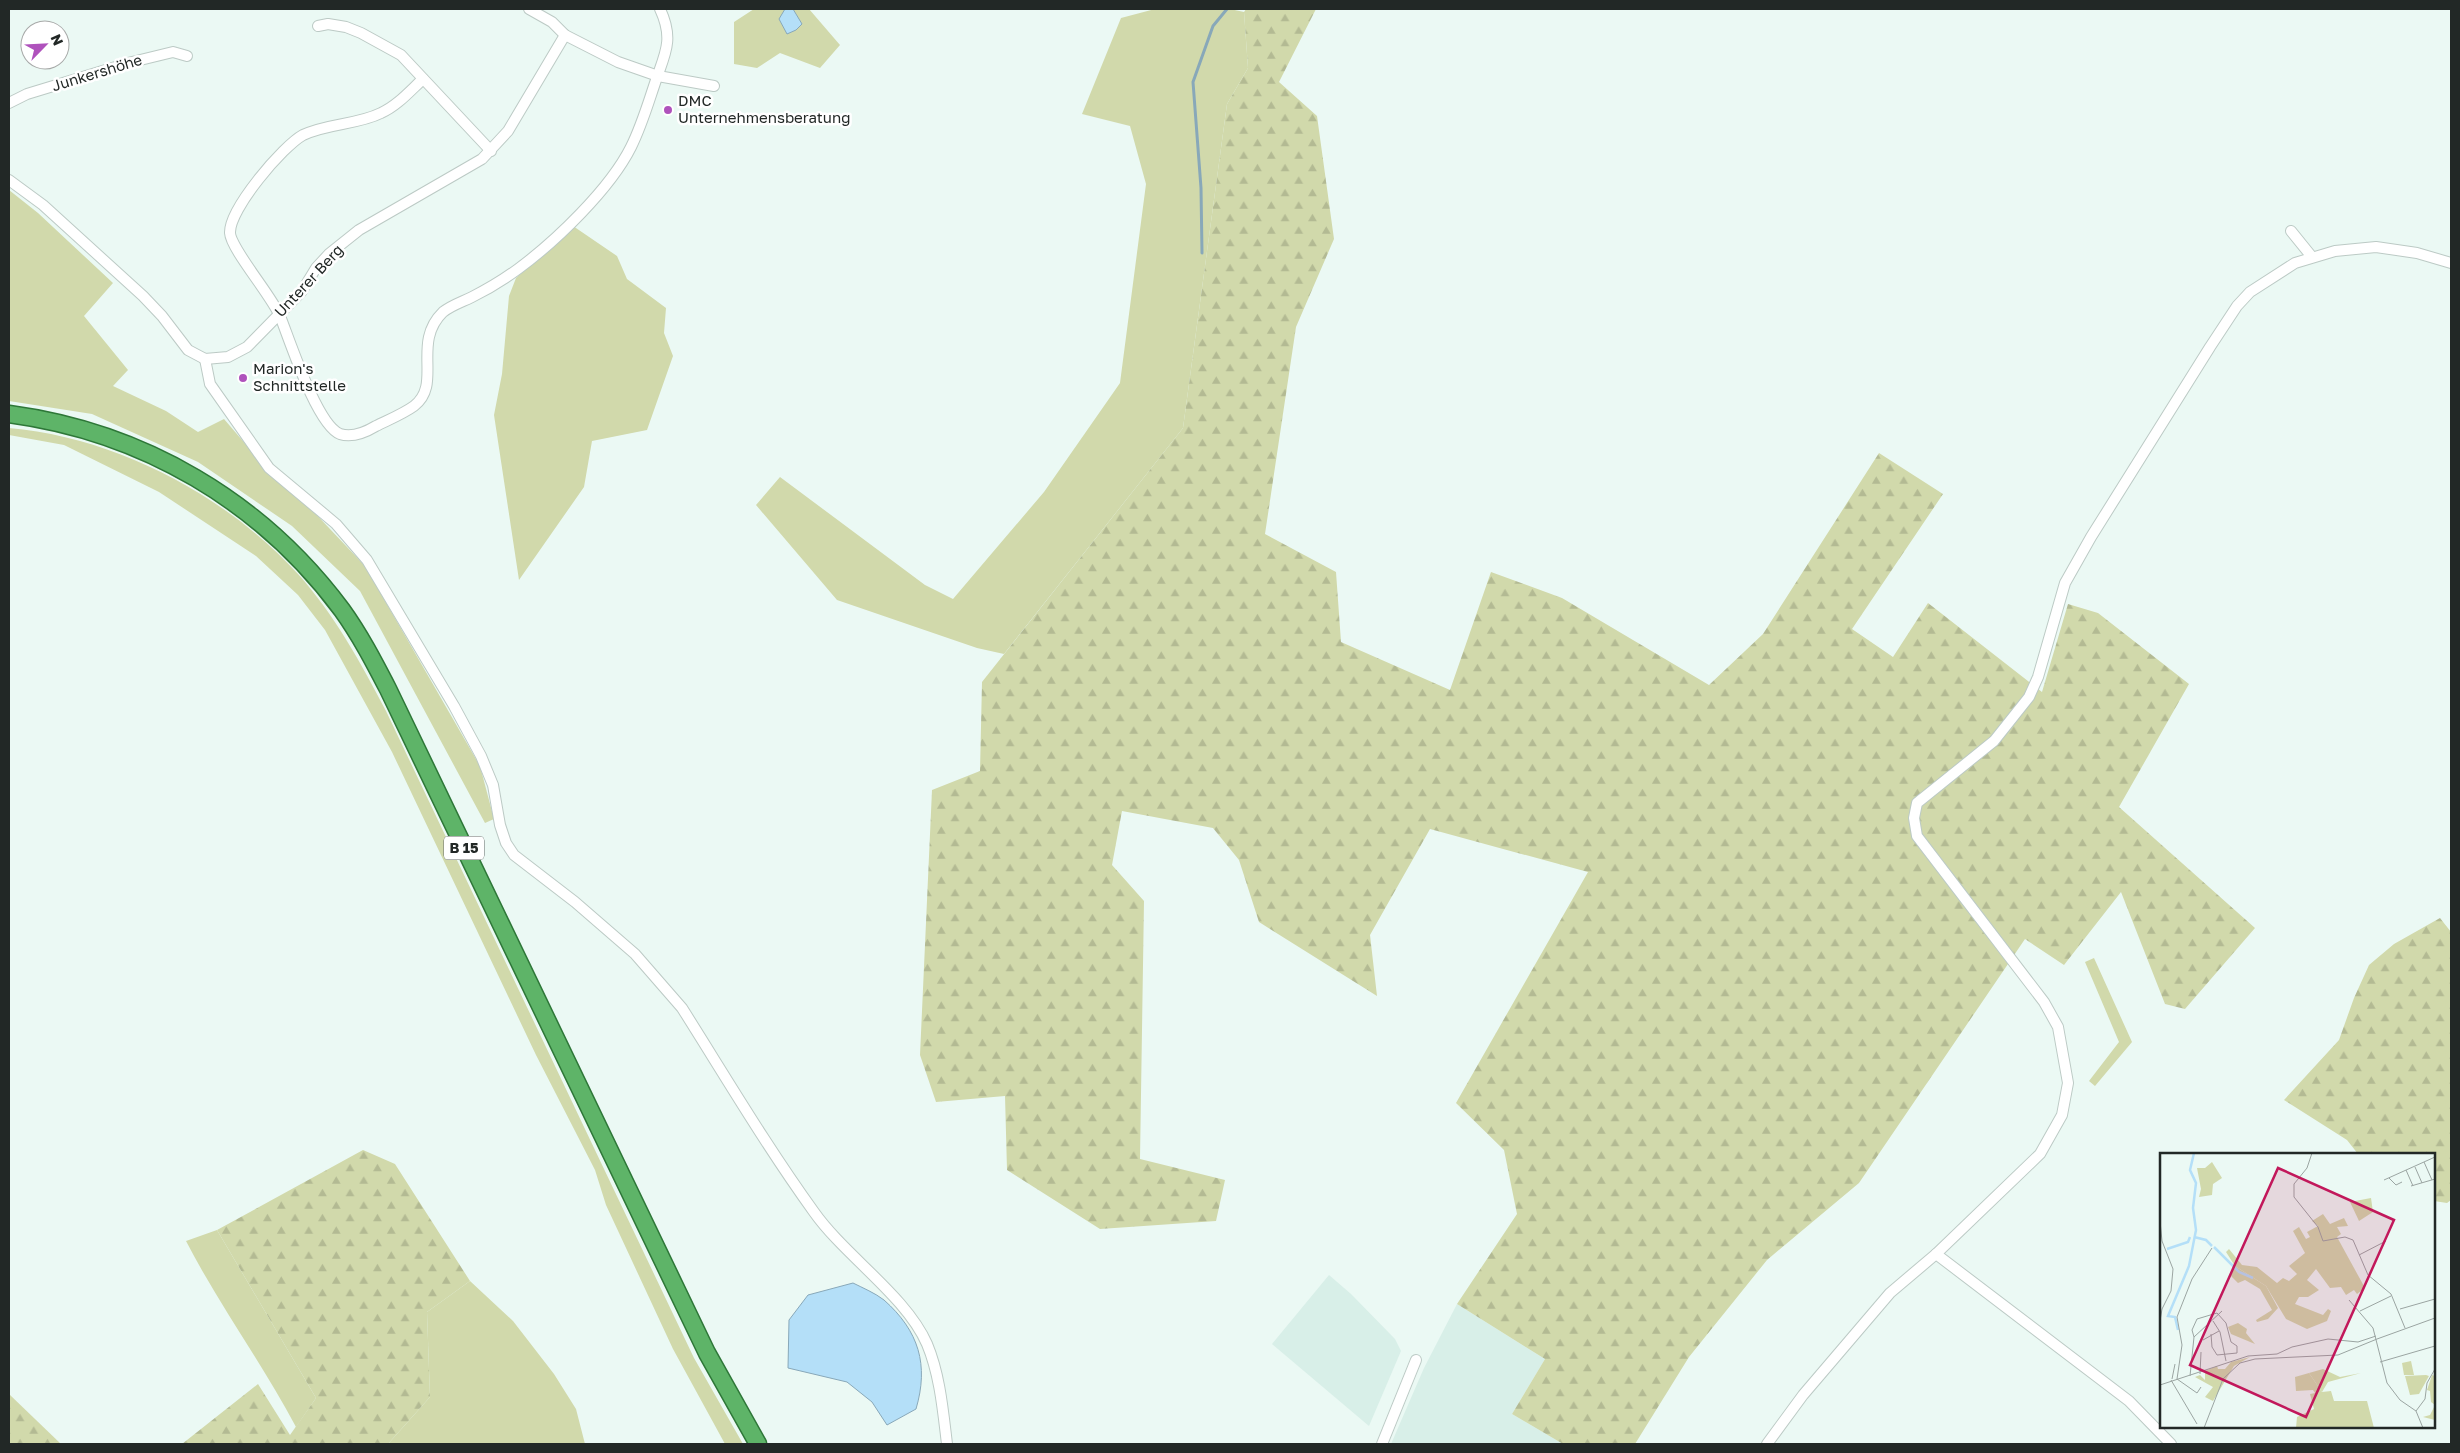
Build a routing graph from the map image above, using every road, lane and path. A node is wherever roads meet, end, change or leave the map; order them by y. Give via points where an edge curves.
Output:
1 (529, 9) edge
2 (660, 9) edge
3 (318, 26) dead end
4 (565, 34) junction
5 (187, 56) dead end
6 (658, 76) junction
7 (423, 79) junction
8 (714, 86) dead end
9 (9, 103) edge
10 (491, 151) junction
11 (9, 180) edge
12 (2291, 231) dead end
13 (2312, 257) junction
14 (2451, 263) edge
15 (279, 314) junction
16 (205, 359) junction
17 (9, 414) edge
18 (1936, 1254) junction
19 (1416, 1360) dead end
20 (758, 1444) edge
21 (947, 1444) edge
22 (1382, 1444) edge
23 (1767, 1444) edge
24 (2171, 1444) edge

1 - 4 street
2 - 6 street via 666,23 668,52
3 - 7 street via 328,24 361,32 401,55
4 - 6 street via 618,62
4 - 10 street, Unterer Berg via 508,131
5 - 9 street, Junkershöhe via 173,52 132,62 27,94
6 - 8 street
6 - 15 street via 634,140 609,181 522,267 490,288 445,310 433,323 426,348 428,381 416,405 355,435 342,435 329,427 318,409
7 - 10 street
7 - 15 street via 384,112 317,131 293,142 259,180 234,216 230,232 233,244
10 - 15 street, Unterer Berg via 454,177 359,230 329,254 302,291
11 - 16 street via 43,205 110,265 162,316 188,350
12 - 13 street
13 - 14 street via 2376,247 2418,253
13 - 18 street via 2273,275 2237,306 2065,583 2030,697 1994,741 1917,802 1914,818 1917,836 2044,1002 2058,1027 2068,1083 2062,1115 2040,1154
15 - 16 street, Unterer Berg via 240,352 228,357
16 - 21 street via 210,384 269,468 330,519 367,560 481,756 493,785 506,843 514,855 635,954 682,1008 814,1213 914,1323 926,1343 934,1367
17 - 20 highway, B 15 via 110,437 201,480 276,536 343,612 388,689 706,1353
18 - 23 street via 1890,1293 1803,1395
18 - 24 street via 2129,1400
19 - 22 street

